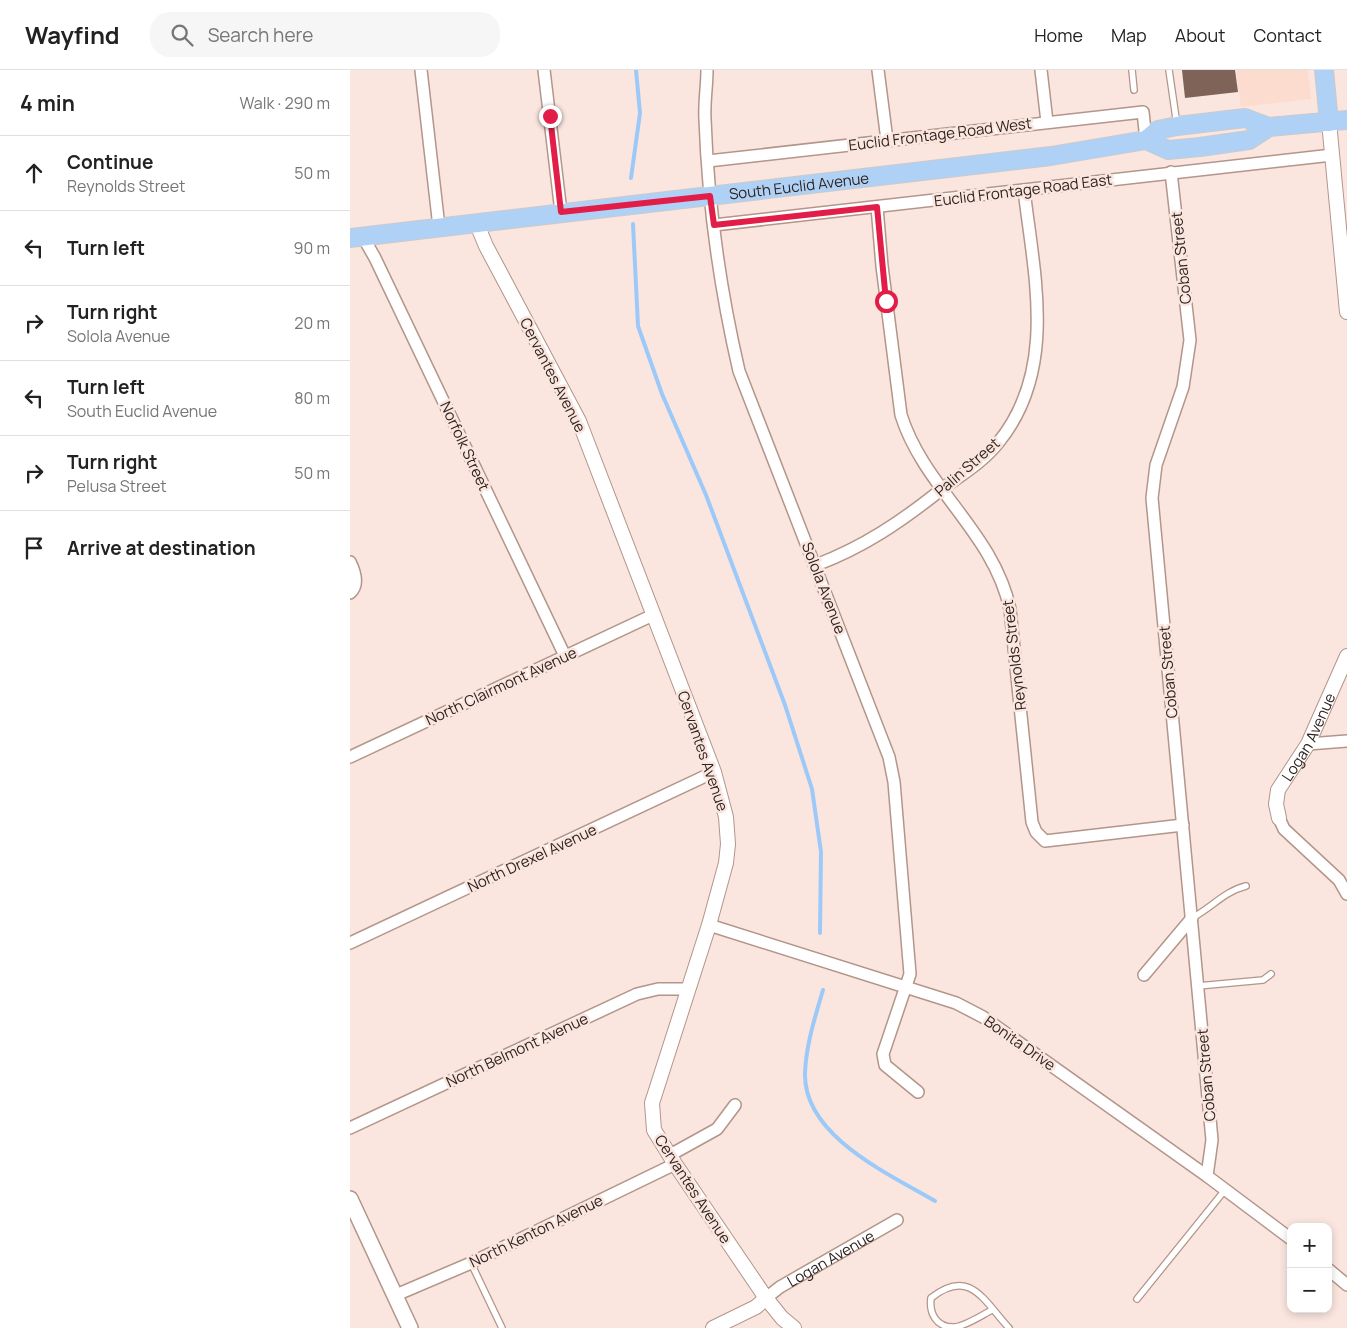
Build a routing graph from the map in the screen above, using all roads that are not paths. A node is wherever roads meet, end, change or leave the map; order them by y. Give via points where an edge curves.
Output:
1 (421, 70) edge
2 (544, 70) edge
3 (707, 70) edge
4 (878, 70) edge
5 (1041, 70) edge
6 (1132, 70) edge
7 (1169, 70) edge
8 (1324, 70) edge
9 (1134, 90) dead end
10 (1347, 120) edge
11 (1047, 122) junction
12 (1329, 122) junction
13 (1177, 126) junction
14 (1268, 127) junction
15 (886, 140) junction
16 (1146, 140) junction
17 (1332, 155) junction
18 (708, 161) junction
19 (1171, 172) junction
20 (1024, 190) junction
21 (710, 196) junction
22 (877, 207) junction
23 (561, 212) junction
24 (476, 222) junction
25 (714, 225) junction
26 (439, 227) junction
27 (356, 237) edge
28 (1344, 257) edge
29 (1347, 312) edge
30 (943, 489) junction
31 (350, 562) edge
32 (816, 565) junction
33 (353, 589) edge
34 (653, 615) junction
35 (564, 656) junction
36 (1347, 656) edge
37 (1347, 741) edge
38 (1308, 744) junction
39 (350, 757) edge
40 (714, 772) junction
41 (1279, 818) joint
42 (1182, 825) junction
43 (1246, 886) dead end
44 (1347, 894) edge
45 (1192, 918) junction
46 (709, 925) junction
47 (350, 943) edge
48 (1271, 974) dead end
49 (1144, 975) dead end
50 (1198, 986) junction
51 (907, 989) junction
52 (688, 990) junction
53 (918, 1092) dead end
54 (735, 1105) dead end
55 (350, 1128) edge
56 (672, 1160) junction
57 (1207, 1176) junction
58 (1225, 1190) junction
59 (350, 1199) edge
60 (897, 1220) dead end
61 (1287, 1236) edge
62 (471, 1263) junction
63 (1332, 1272) edge
64 (1347, 1285) edge
65 (396, 1295) junction
66 (766, 1298) junction
67 (1136, 1300) dead end
68 (992, 1310) junction
69 (410, 1328) edge
70 (502, 1328) edge
71 (713, 1328) edge
72 (794, 1328) edge
73 (1009, 1328) edge

1 - 26 street
2 - 23 street
3 - 18 street, Solola Avenue via 705,120
4 - 15 street
5 - 11 street
6 - 9 lane
7 - 13 lane
8 - 12 main road
10 - 12 main road, South Euclid Avenue
11 - 15 street, Euclid Frontage Road West
11 - 16 street, Euclid Frontage Road West via 1143,112
12 - 14 main road, South Euclid Avenue
12 - 17 street
13 - 14 main road, South Euclid Avenue via 1245,118
13 - 16 main road, South Euclid Avenue via 1158,130
14 - 16 main road, South Euclid Avenue via 1249,140 1200,147 1168,150
15 - 18 street, Euclid Frontage Road West
16 - 21 main road, South Euclid Avenue via 1051,156
17 - 19 street, Euclid Frontage Road East
17 - 28 street
18 - 21 street, Solola Avenue
19 - 20 street, Euclid Frontage Road East
19 - 42 street, Coban Street via 1190,340 1183,387 1156,465 1152,498
20 - 22 street, Euclid Frontage Road East
20 - 30 street, Palin Street via 1038,310 1035,363 1023,398 998,444
21 - 23 main road, South Euclid Avenue
21 - 25 street, Solola Avenue
22 - 25 street, Euclid Frontage Road East
22 - 30 street, Reynolds Street via 902,416 921,460
23 - 24 main road, South Euclid Avenue
24 - 26 main road, South Euclid Avenue
24 - 34 street, Cervantes Avenue via 579,421
25 - 32 street, Solola Avenue via 728,324 739,371
26 - 27 main road, South Euclid Avenue
27 - 35 street, Norfolk Street via 375,258
28 - 29 street
30 - 32 street, Palin Street via 867,543
30 - 42 street, Reynolds Street via 994,561 1005,586 1032,822 1036,832 1045,841
31 - 33 street via 354,571
32 - 51 street, Solola Avenue via 889,757 894,782 910,974
34 - 35 street, North Clairmont Avenue
34 - 40 street, Cervantes Avenue
35 - 39 street, North Clairmont Avenue
36 - 38 street, Logan Avenue
37 - 38 street
38 - 41 street, Logan Avenue via 1278,790
40 - 46 street, Cervantes Avenue via 726,817 728,844
40 - 47 street, North Drexel Avenue
41 - 44 street via 1284,829 1339,880
42 - 45 street, Coban Street
43 - 45 lane via 1224,895
45 - 49 street
45 - 50 street, Coban Street
46 - 51 street, Bonita Drive
46 - 52 street, Cervantes Avenue
48 - 50 lane via 1263,980
50 - 57 street, Coban Street via 1212,1140
51 - 53 street, Solola Avenue via 883,1054 884,1066
51 - 57 street, Bonita Drive via 956,1003 983,1017
52 - 55 street, North Belmont Avenue via 658,989 637,994
52 - 56 street, Cervantes Avenue via 652,1103 654,1130
54 - 56 street, North Kenton Avenue via 717,1129
56 - 62 street, North Kenton Avenue
56 - 66 street, Cervantes Avenue
57 - 58 street, Bonita Drive
58 - 61 street, Bonita Drive
58 - 67 lane
59 - 65 main road
60 - 66 street, Logan Avenue
62 - 65 street, North Kenton Avenue
62 - 70 lane
63 - 64 street
65 - 69 main road
66 - 71 street via 756,1307
66 - 72 street, Cervantes Avenue
68 - 68 lane via 974,1289 958,1284 943,1288 931,1298 933,1318 956,1327
68 - 73 lane

